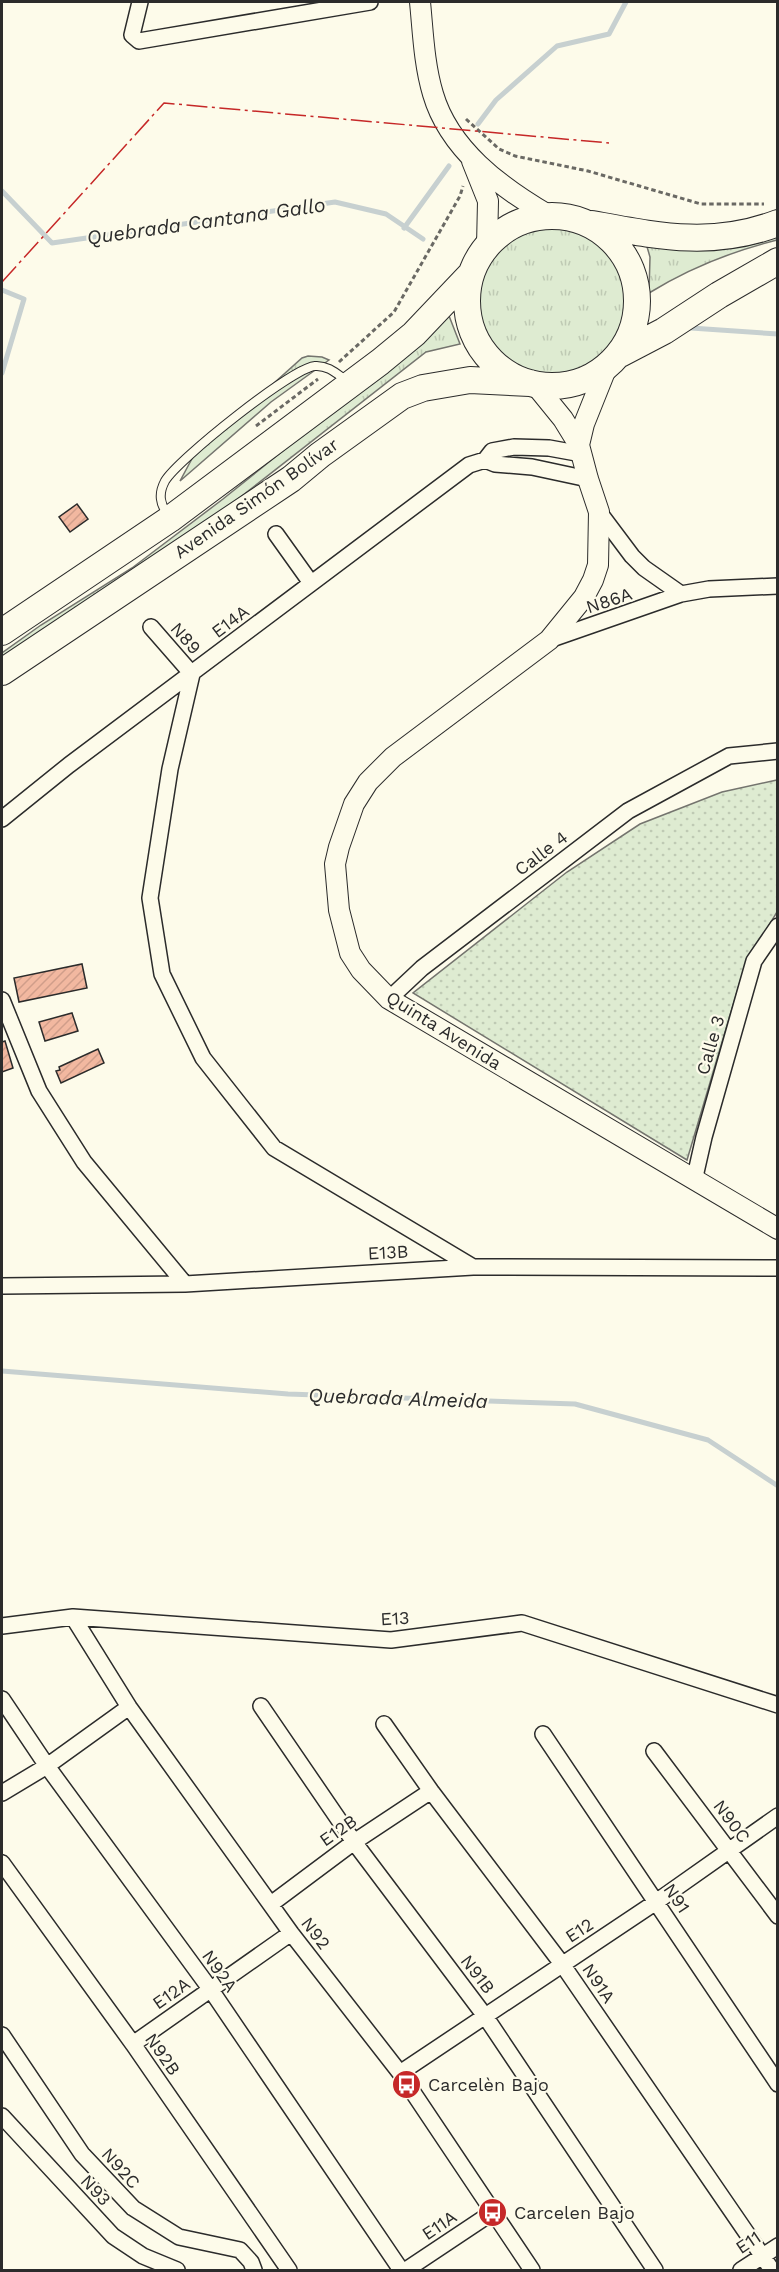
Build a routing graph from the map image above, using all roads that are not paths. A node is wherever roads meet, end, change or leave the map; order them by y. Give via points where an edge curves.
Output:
1 (140, 2) edge
2 (370, 2) edge
3 (420, 2) edge
4 (470, 156) junction
5 (775, 213) edge
6 (548, 215) junction
7 (588, 223) junction
8 (487, 246) junction
9 (777, 261) edge
10 (471, 274) junction
11 (613, 361) junction
12 (341, 377) junction
13 (534, 385) junction
14 (580, 449) junction
15 (485, 460) junction
16 (588, 479) junction
17 (600, 512) junction
18 (170, 519) junction
19 (276, 534) dead end
20 (311, 583) junction
21 (777, 586) edge
22 (681, 594) junction
23 (151, 627) dead end
24 (2, 632) edge
25 (549, 640) junction
26 (2, 672) edge
27 (192, 674) junction
28 (777, 751) edge
29 (2, 819) edge
30 (777, 926) edge
31 (388, 999) junction
32 (2, 1000) edge
33 (694, 1181) junction
34 (777, 1229) edge
35 (473, 1267) junction
36 (777, 1268) edge
37 (185, 1284) junction
38 (2, 1286) edge
39 (73, 1617) junction
40 (2, 1626) edge
41 (2, 1698) edge
42 (261, 1706) dead end
43 (777, 1706) edge
44 (129, 1707) junction
45 (384, 1724) dead end
46 (543, 1734) dead end
47 (654, 1751) dead end
48 (47, 1766) junction
49 (431, 1791) junction
50 (2, 1793) edge
51 (777, 1816) edge
52 (354, 1842) junction
53 (730, 1852) junction
54 (2, 1863) edge
55 (656, 1902) junction
56 (271, 1904) junction
57 (777, 1916) edge
58 (291, 1934) junction
59 (562, 1964) junction
60 (211, 1990) junction
61 (485, 2016) junction
62 (2, 2035) edge
63 (133, 2044) junction
64 (400, 2073) junction
65 (777, 2084) edge
66 (2, 2116) edge
67 (493, 2212) junction
68 (777, 2246) edge
69 (762, 2256) junction
70 (177, 2271) edge
71 (254, 2271) edge
72 (289, 2271) edge
73 (400, 2271) edge
74 (406, 2271) edge
75 (532, 2271) edge
76 (655, 2271) edge
77 (741, 2271) edge
78 (772, 2271) edge

1 - 2 street via 132,35 139,41
3 - 4 street via 432,93 450,131
4 - 6 street via 518,197
4 - 8 street via 488,201
5 - 7 highway, Avenida Simón Bolívar via 732,237 715,239 651,235
6 - 7 highway, Avenida Simón Bolívar
6 - 8 highway, Avenida Simón Bolívar via 525,219 504,230
7 - 11 highway, Avenida Simón Bolívar via 610,238 626,258 635,281 638,307 632,332
8 - 10 highway, Avenida Simón Bolívar
9 - 11 highway, Avenida Simón Bolívar
10 - 12 highway, Avenida Simón Bolívar via 414,334
10 - 13 highway, Avenida Simón Bolívar via 467,302 472,329 485,353 505,372
11 - 13 highway, Avenida Simón Bolívar via 586,380 568,385
11 - 14 street, Quinta Avenida via 584,424
12 - 18 highway, Avenida Simón Bolívar
12 - 18 lane via 312,366 289,378 182,461 162,490 160,504
13 - 14 street, Quinta Avenida via 563,419
13 - 26 highway, Avenida Simón Bolívar via 470,380 402,396 291,479
14 - 15 street, E14A via 514,447 492,451
14 - 16 street, Quinta Avenida
15 - 16 street via 495,465 543,469
15 - 20 street, E14A via 469,465
16 - 17 street, Quinta Avenida
17 - 22 street, N86A via 632,556
17 - 25 street, Quinta Avenida via 598,565 593,580
18 - 24 highway, Avenida Simón Bolívar
19 - 20 street
20 - 27 street, E14A
21 - 22 street, N86A
22 - 25 street, N86A
23 - 27 street, N89
25 - 31 street, Quinta Avenida via 393,757 368,782 354,804 335,864 339,910 350,953
27 - 29 street, E14A
27 - 35 street via 170,769 150,898 162,974 203,1058 274,1148
28 - 31 street, Calle 4 via 729,756 628,811 422,968
30 - 33 street, Calle 3 via 754,961
31 - 33 street, Quinta Avenida
32 - 37 street via 39,1091 84,1162
33 - 34 street, Quinta Avenida
35 - 36 street, E13B
35 - 37 street, E13B
37 - 38 street, E13B
39 - 40 street, E13
39 - 43 street, E13 via 391,1640 522,1623
39 - 44 street, N92
41 - 48 street, N92A
42 - 52 street, N91B
44 - 48 street
44 - 56 street, N92
45 - 49 street, N91A
46 - 55 street, N91
47 - 53 street, N90C
48 - 50 street
48 - 60 street, N92A
49 - 52 street, E12B
49 - 59 street, N91A
51 - 53 street, E12
52 - 56 street, E12B
52 - 61 street, N91B
53 - 55 street, E12
53 - 57 street, N90C
54 - 63 street, N92B
55 - 59 street, E12
55 - 65 street, N91
56 - 58 street, N92
58 - 60 street, E12A
58 - 64 street, N92
59 - 61 street, E12
59 - 69 street, N91A
60 - 63 street, E12A
60 - 73 street, N92A
61 - 64 street, E12
61 - 76 street, N91B
62 - 71 street, N92C via 82,2154 133,2208 179,2237 240,2250
63 - 72 street, N92B
64 - 67 street, N92
66 - 70 street, N93 via 113,2236 143,2256
67 - 74 street, E11A
67 - 75 street, N92
68 - 69 street, E11
69 - 77 street, E11
69 - 78 street, N91A

